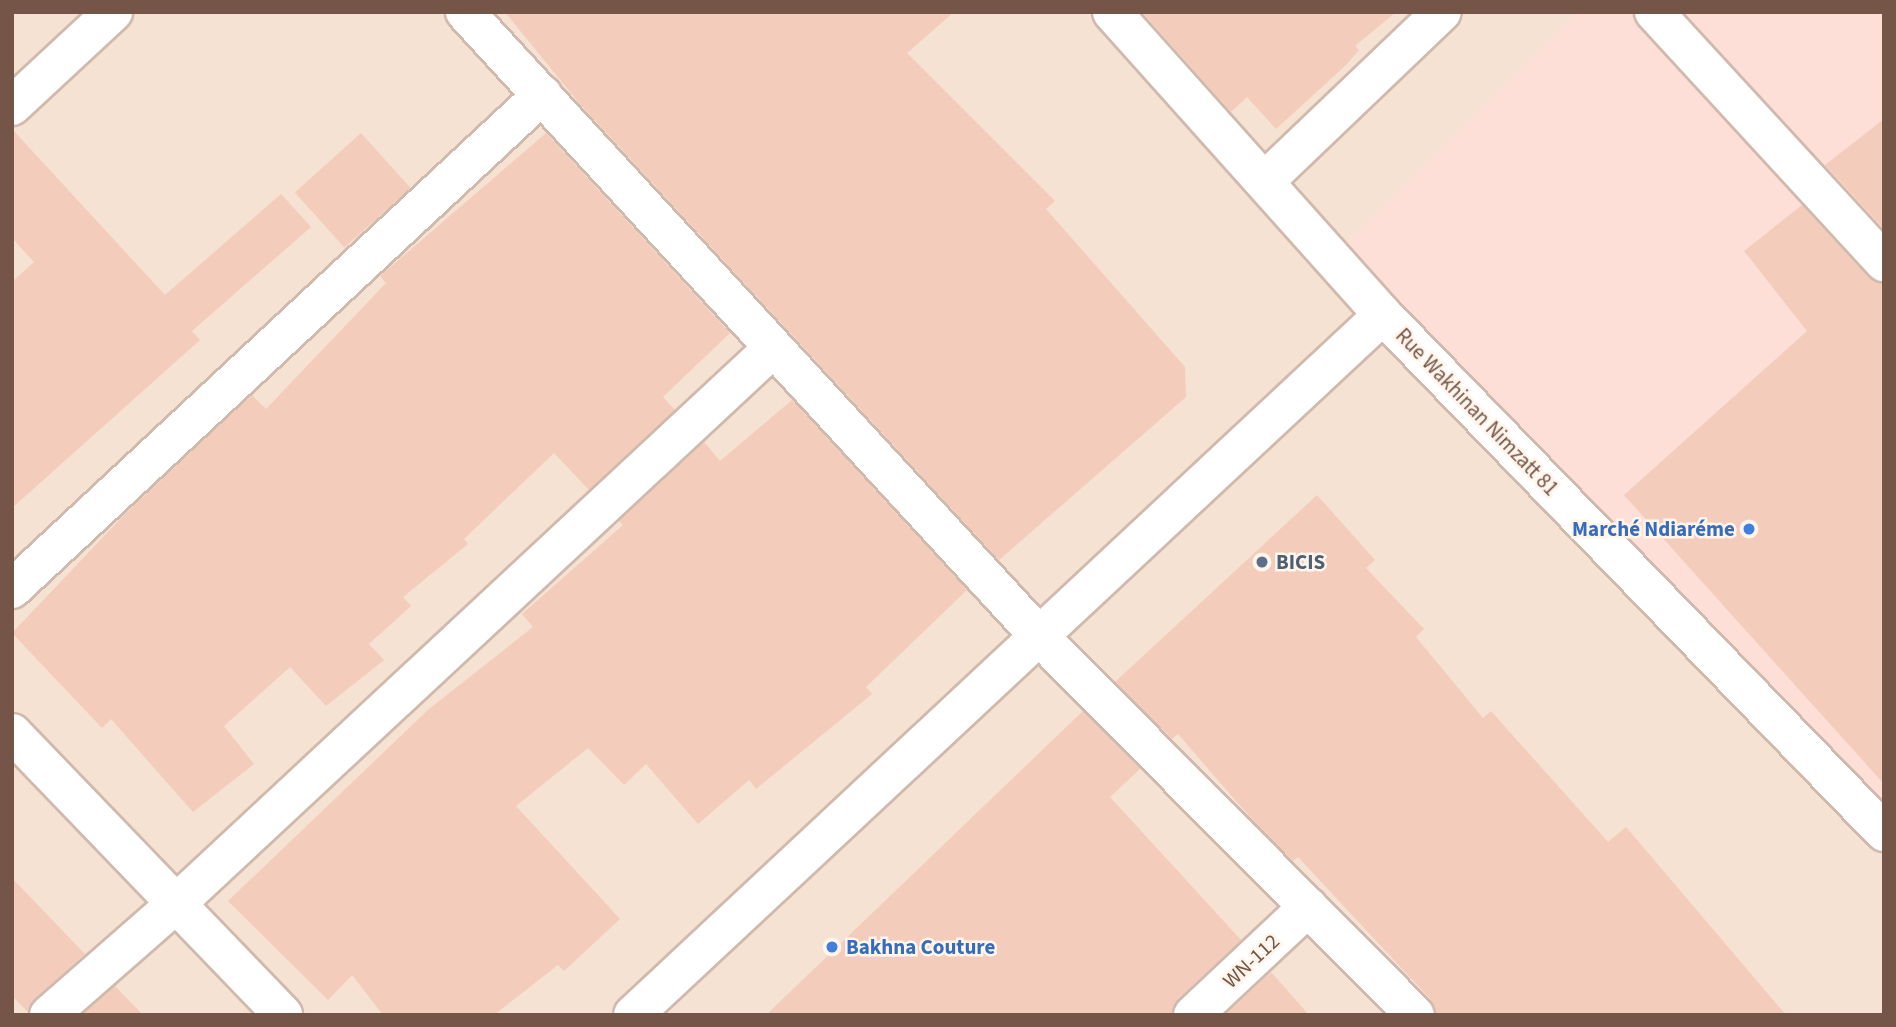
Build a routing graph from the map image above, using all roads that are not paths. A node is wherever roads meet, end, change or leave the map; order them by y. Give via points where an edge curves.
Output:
1 (113, 12) edge
2 (465, 12) edge
3 (1112, 12) edge
4 (1443, 12) edge
5 (1654, 12) edge
6 (542, 95) junction
7 (12, 106) edge
8 (1266, 180) junction
9 (1884, 262) edge
10 (1383, 316) junction
11 (772, 349) junction
12 (12, 589) edge
13 (1040, 637) junction
14 (12, 733) edge
15 (1884, 832) edge
16 (179, 901) junction
17 (1308, 907) junction
18 (49, 1015) edge
19 (282, 1015) edge
20 (634, 1015) edge
21 (1193, 1015) edge
22 (1415, 1015) edge

1 - 7 street
2 - 6 street
3 - 8 street, Rue Wakhinan Nimzatt 81
4 - 8 street
5 - 9 street
6 - 11 street
6 - 12 street
8 - 10 street, Rue Wakhinan Nimzatt 81
10 - 13 street
10 - 15 street, Rue Wakhinan Nimzatt 81
11 - 13 street
11 - 16 street
13 - 17 street
13 - 20 street
14 - 16 street
16 - 18 street
16 - 19 street
17 - 21 street, WN-112
17 - 22 street

